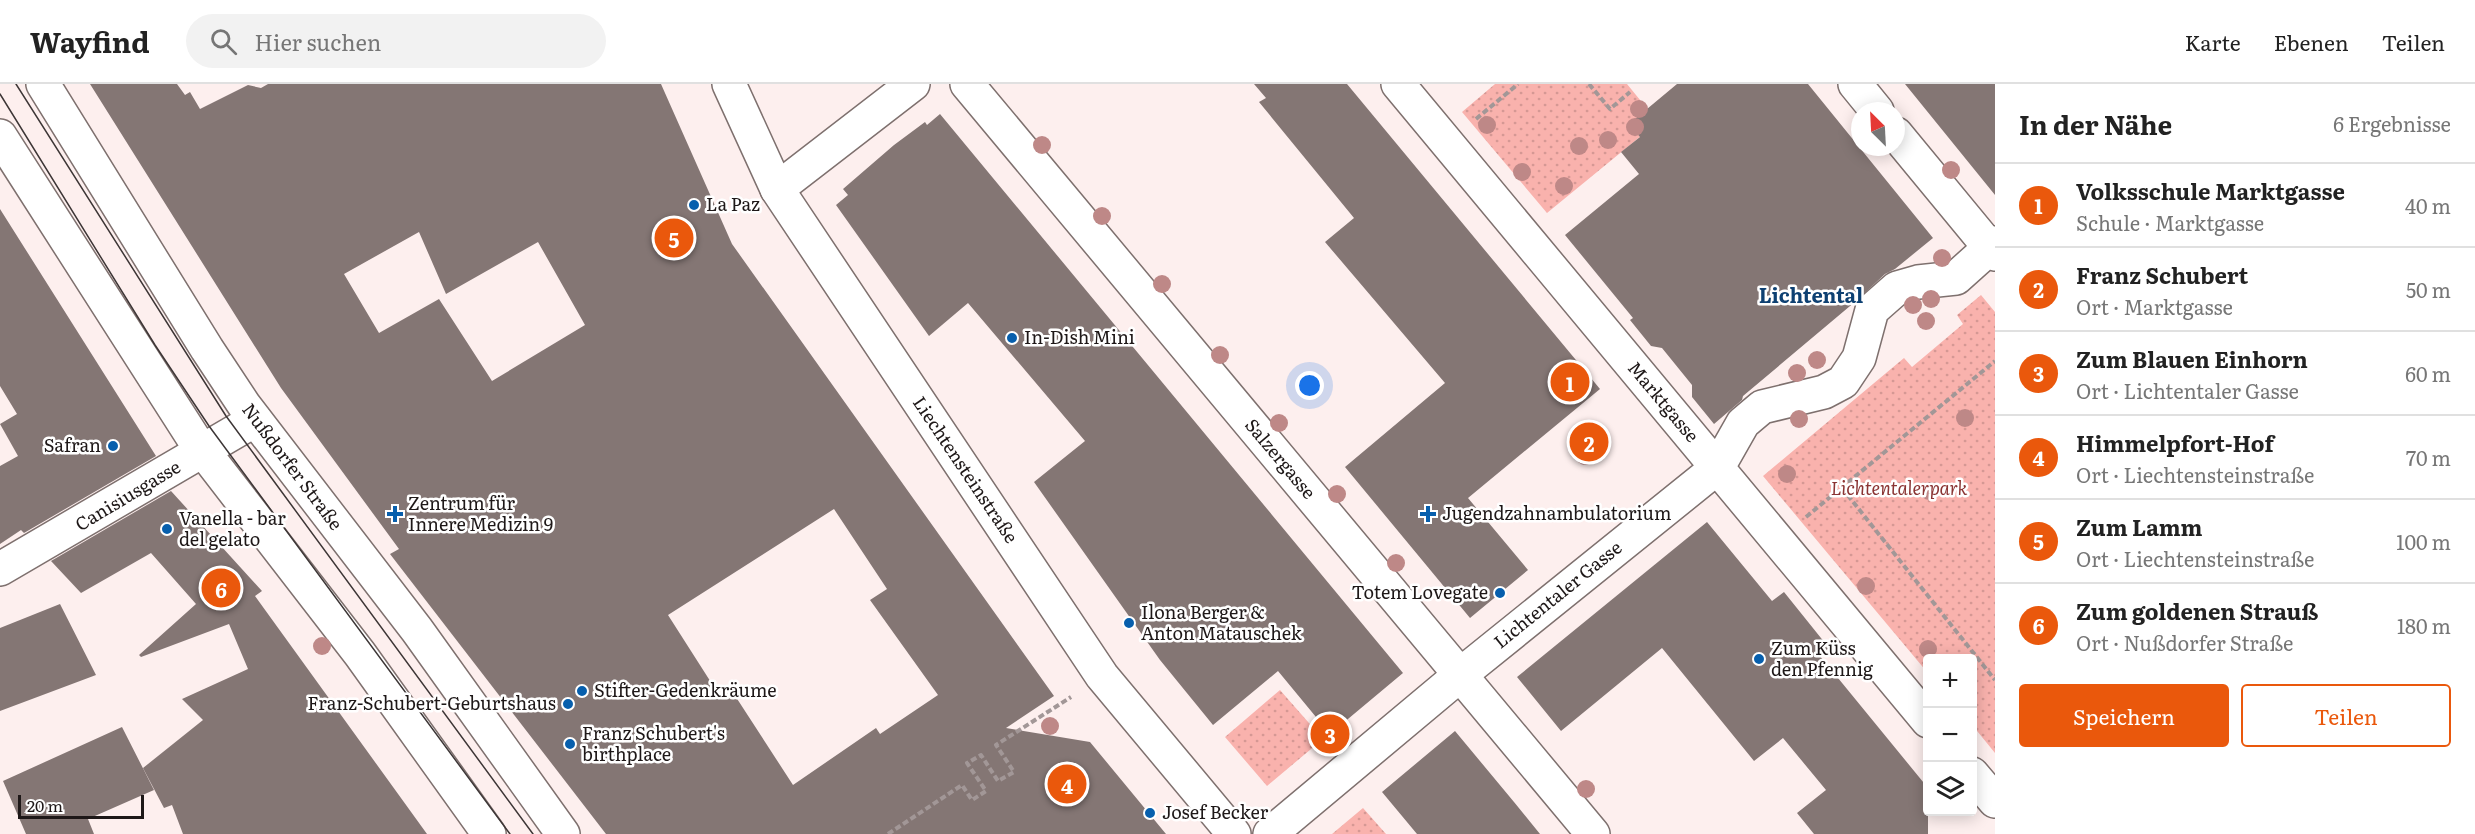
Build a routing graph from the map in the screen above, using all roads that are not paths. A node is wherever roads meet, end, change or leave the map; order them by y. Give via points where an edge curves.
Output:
1 (43, 84) edge
2 (729, 84) edge
3 (913, 84) edge
4 (967, 84) edge
5 (1398, 84) edge
6 (1855, 84) edge
7 (1870, 102) edge
8 (0, 136) edge
9 (1905, 145) edge
10 (777, 189) junction
11 (1993, 248) edge
12 (255, 420) junction
13 (203, 452) junction
14 (1718, 467) junction
15 (0, 569) edge
16 (1460, 675) junction
17 (1923, 714) edge
18 (1977, 780) edge
19 (1995, 801) edge
20 (489, 834) edge
21 (563, 834) edge
22 (1234, 834) edge
23 (1270, 834) edge
24 (1593, 834) edge

1 - 12 street, Nußdorfer Straße
2 - 10 street, Liechtensteinstraße
3 - 10 street
4 - 16 street, Salzergasse
5 - 14 street, Marktgasse
6 - 7 street
8 - 13 street
9 - 11 street
10 - 22 street, Liechtensteinstraße via 1102,676
11 - 14 street, Lichtentaler Gasse via 1956,278 1897,288 1872,310 1859,358 1843,382 1824,392 1762,407 1743,423
12 - 13 street, Canisiusgasse
12 - 21 street, Nußdorfer Straße via 417,630
13 - 15 street, Canisiusgasse
13 - 20 street via 360,654
14 - 16 street, Lichtentaler Gasse
14 - 17 street, Marktgasse
16 - 23 street, Lichtentaler Gasse
16 - 24 street, Salzergasse
18 - 19 street

